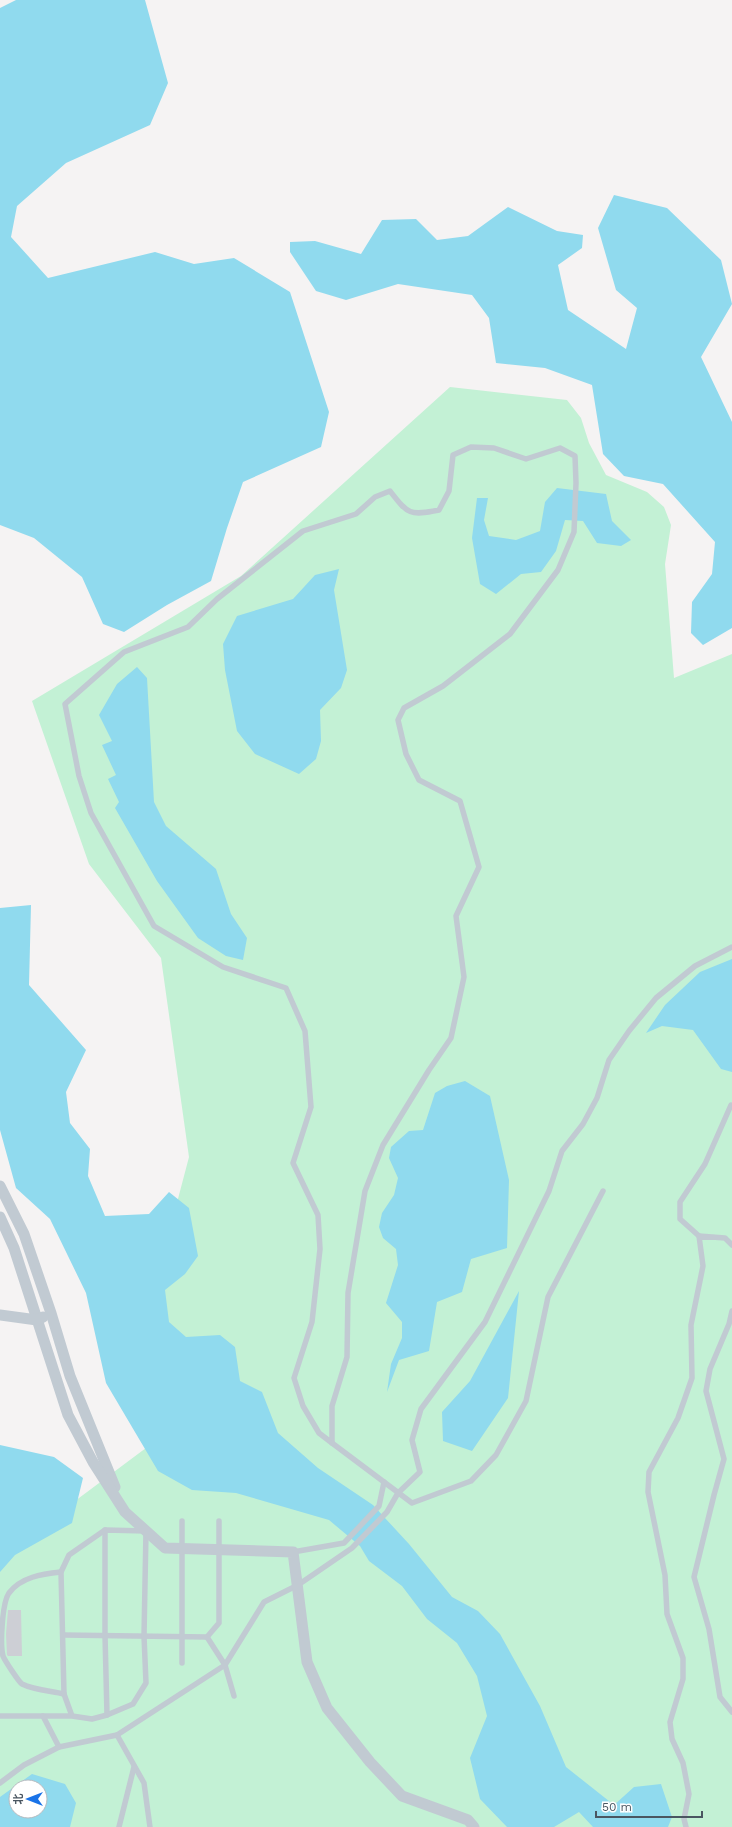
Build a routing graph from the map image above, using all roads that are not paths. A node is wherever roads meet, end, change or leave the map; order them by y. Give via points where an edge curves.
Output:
1 (732, 947) edge
2 (731, 1106) edge
3 (0, 1186) edge
4 (603, 1191) dead end
5 (0, 1217) edge
6 (699, 1236) junction
7 (732, 1245) edge
8 (732, 1311) edge
9 (51, 1313) junction
10 (0, 1315) edge
11 (37, 1320) junction
12 (332, 1442) junction
13 (384, 1482) junction
14 (398, 1493) junction
15 (125, 1512) junction
16 (182, 1520) dead end
17 (219, 1520) dead end
18 (105, 1530) junction
19 (146, 1531) junction
20 (182, 1549) junction
21 (220, 1550) junction
22 (293, 1552) junction
23 (61, 1572) junction
24 (298, 1585) junction
25 (63, 1635) junction
26 (105, 1635) junction
27 (144, 1636) junction
28 (182, 1636) junction
29 (206, 1637) junction
30 (182, 1664) dead end
31 (225, 1665) junction
32 (64, 1694) junction
33 (234, 1696) dead end
34 (732, 1712) edge
35 (107, 1715) junction
36 (0, 1716) edge
37 (43, 1716) junction
38 (72, 1716) junction
39 (117, 1735) junction
40 (59, 1747) junction
41 (134, 1767) junction
42 (0, 1783) edge
43 (119, 1827) edge
44 (150, 1827) edge
45 (474, 1827) edge
46 (686, 1827) edge

1 - 14 lane via 695,966 656,998 609,1060 597,1098 583,1124 562,1151 549,1192 485,1322 422,1409 412,1440 420,1472
2 - 6 lane via 705,1164 680,1202 680,1219
3 - 9 street via 24,1234
4 - 14 lane via 548,1297 526,1401 496,1455 471,1481 412,1503
5 - 11 street via 14,1248
6 - 7 lane via 725,1238
6 - 46 lane via 703,1266 690,1325 692,1378 678,1418 649,1472 648,1492 665,1575 667,1614 683,1658 682,1679 670,1722 672,1739 683,1763 689,1794 684,1820
8 - 34 lane via 710,1369 706,1391 724,1459 694,1577 709,1629 720,1697
9 - 11 street
9 - 15 street via 70,1376
10 - 11 street
11 - 15 street via 68,1415 93,1462
12 - 12 lane via 332,1406 347,1357 348,1293 365,1192 383,1145 451,1038 464,977 456,916 479,867 460,801 419,780 406,754 398,720 404,708 443,686 510,634 558,570 574,532 576,484 575,456 560,448 526,459 494,448 471,447 453,455 449,491 439,510 418,514 404,509 390,491 375,497 356,514 303,531 217,598 188,627 124,652 65,704 79,776 91,813 154,926 223,967 286,988 304,1031 311,1107 293,1163 318,1215 320,1249 312,1322 294,1378 303,1406 319,1433
12 - 13 lane
13 - 14 lane
13 - 22 lane via 379,1506 344,1543
14 - 24 lane via 388,1512 352,1548
15 - 19 street
16 - 20 lane
17 - 21 lane
18 - 19 lane
18 - 23 lane via 69,1555
18 - 26 lane
19 - 20 street via 165,1548
19 - 27 lane
20 - 21 street
20 - 28 lane
21 - 22 street
21 - 29 lane via 219,1623
22 - 24 street
23 - 25 lane
23 - 32 lane via 25,1580 9,1594 2,1615 3,1656 21,1683
24 - 31 lane via 264,1602
24 - 45 street via 307,1662 328,1708 370,1762 402,1796 468,1820
25 - 26 lane
25 - 32 lane
26 - 27 lane
26 - 35 lane
27 - 28 lane
27 - 35 lane via 146,1683 133,1704
28 - 29 lane
28 - 30 lane
29 - 31 lane
31 - 33 lane
31 - 39 lane
32 - 38 lane
35 - 38 lane via 92,1719
36 - 37 lane
37 - 38 lane
37 - 40 lane
39 - 40 lane
39 - 41 lane
40 - 42 lane via 24,1765
41 - 43 lane
41 - 44 lane via 144,1783

